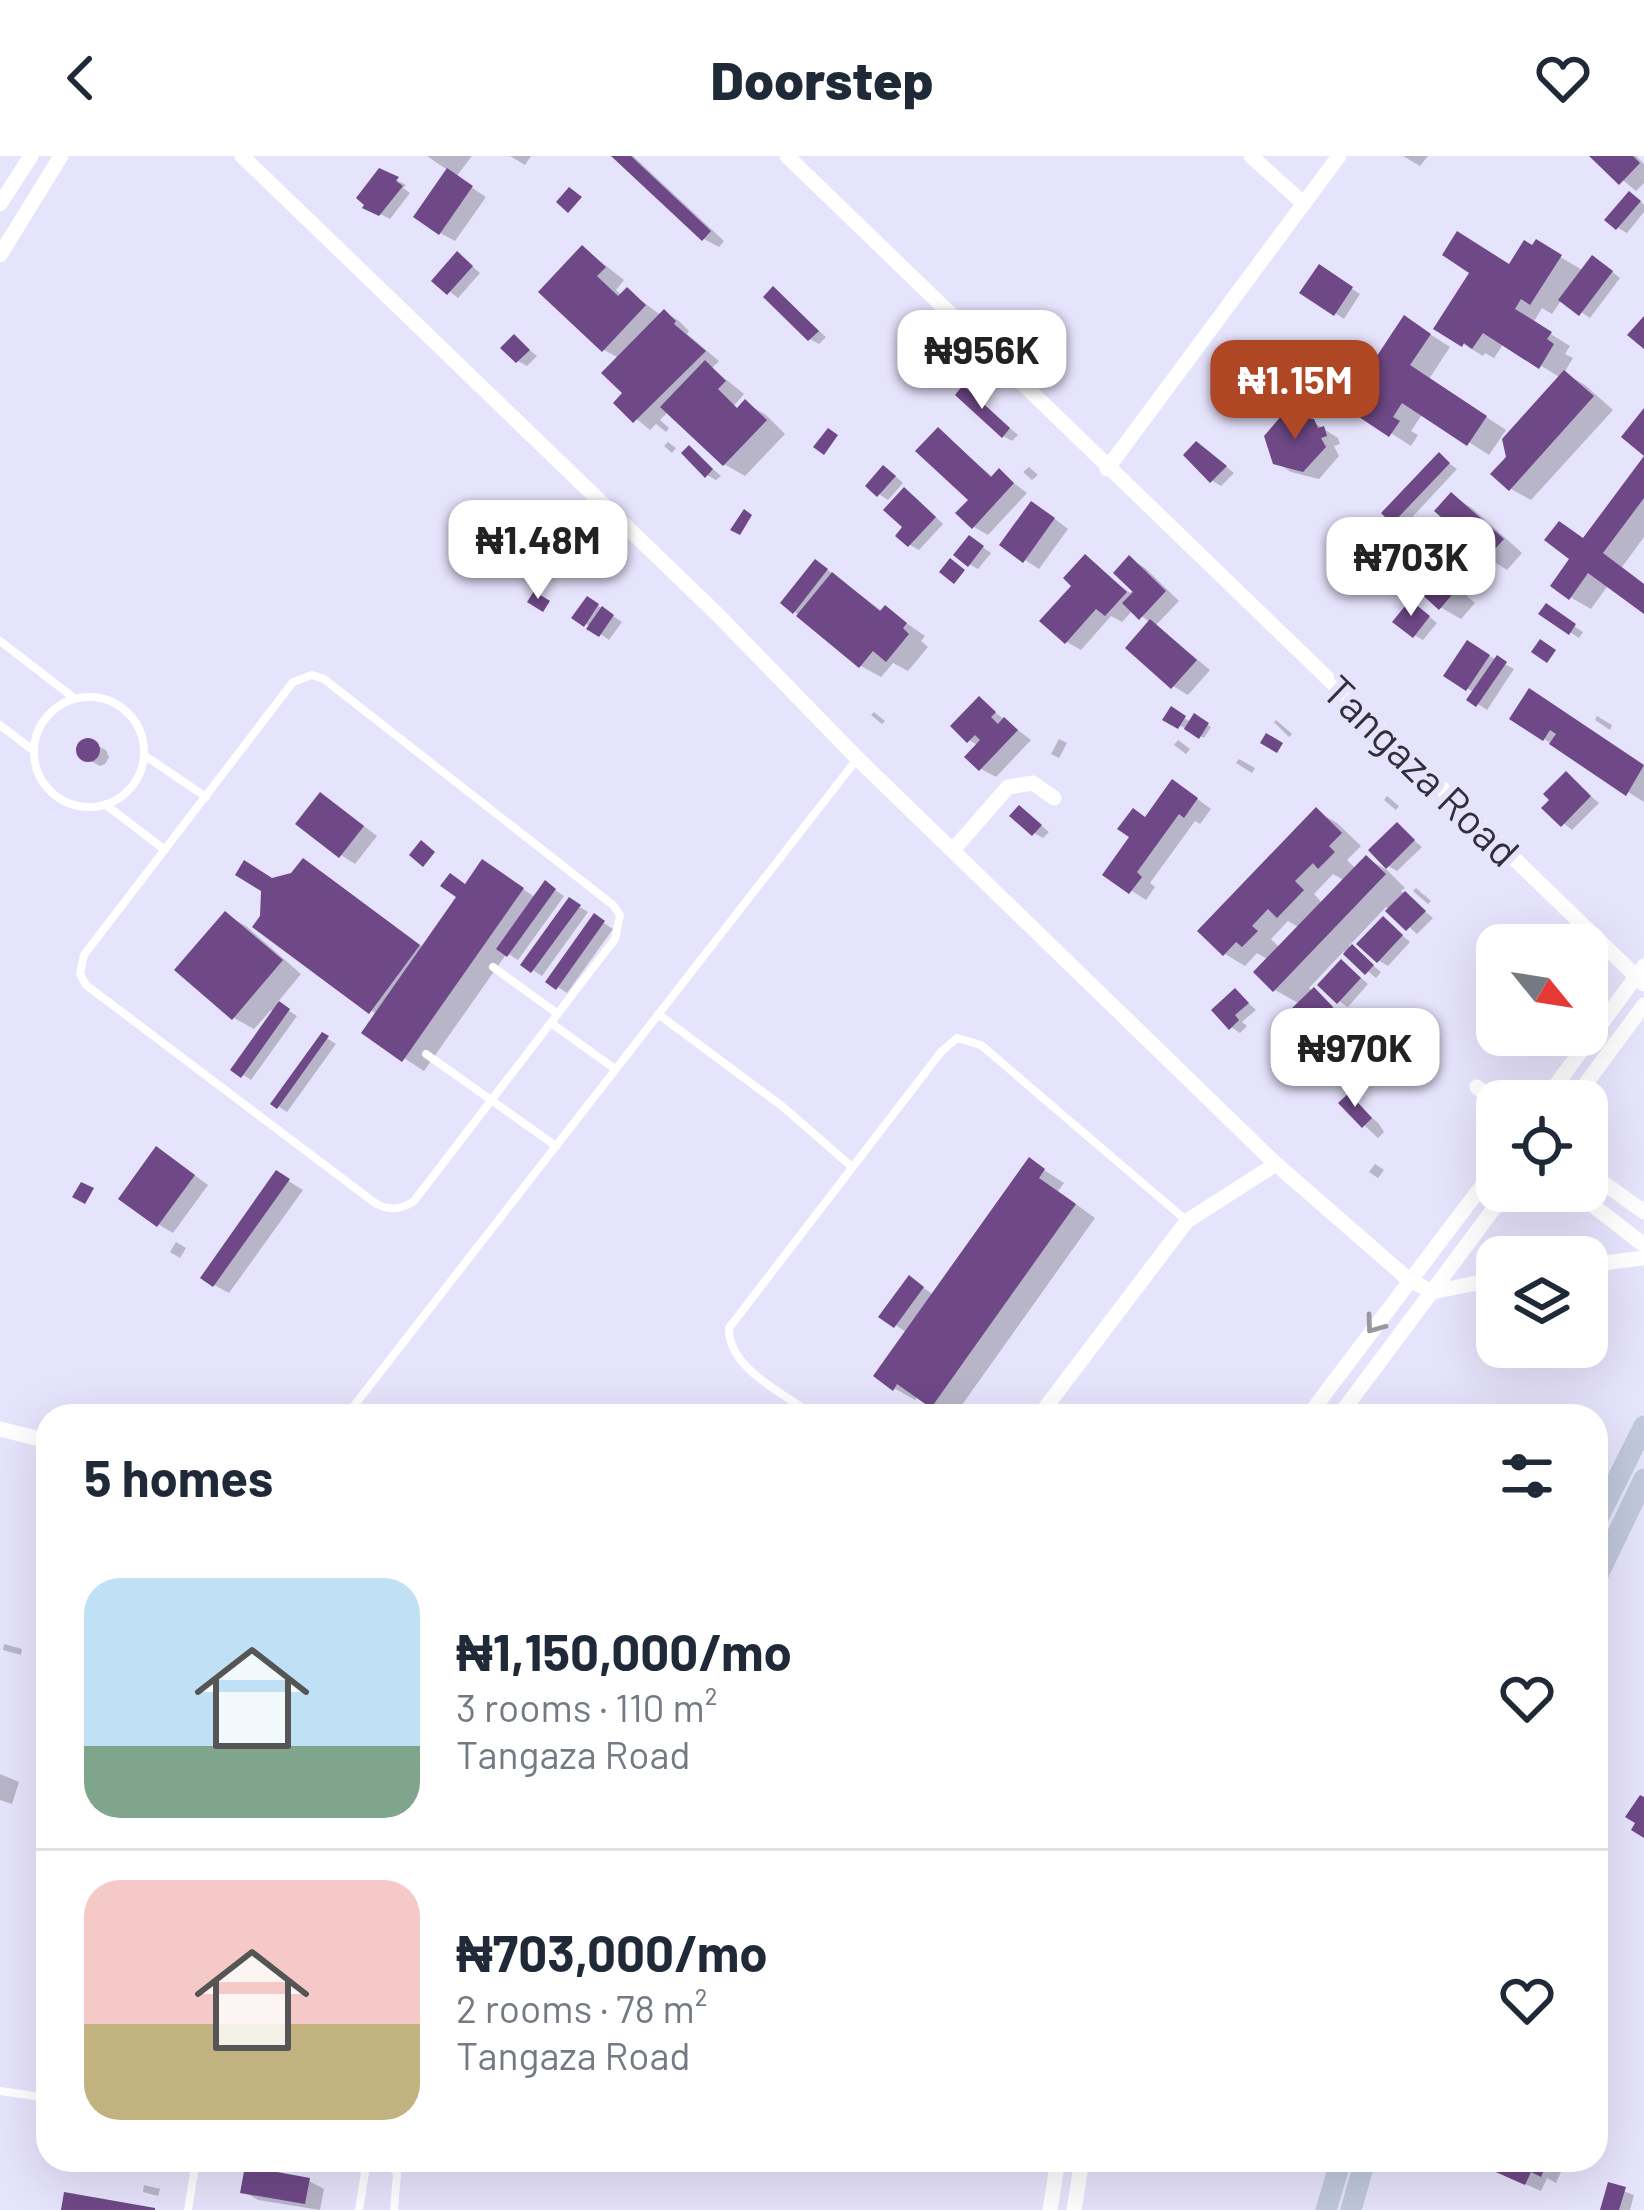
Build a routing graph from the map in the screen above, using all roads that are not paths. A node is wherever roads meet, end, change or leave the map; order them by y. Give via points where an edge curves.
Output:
1 (31, 156) edge
2 (61, 156) edge
3 (242, 156) edge
4 (787, 156) edge
5 (1252, 156) edge
6 (1339, 156) edge
7 (0, 204) edge
8 (1304, 204) junction
9 (0, 255) edge
10 (1107, 469) junction
11 (0, 641) edge
12 (75, 699) junction
13 (0, 725) edge
14 (34, 751) junction
15 (143, 754) junction
16 (857, 758) junction
17 (206, 797) junction
18 (1054, 798) dead end
19 (106, 805) junction
20 (165, 850) junction
21 (953, 850) junction
22 (493, 967) dead end
23 (1642, 975) edge
24 (1644, 1005) edge
25 (558, 1013) junction
26 (658, 1014) junction
27 (550, 1023) junction
28 (426, 1054) dead end
29 (615, 1070) junction
30 (1560, 1080) edge
31 (1589, 1080) edge
32 (493, 1099) junction
33 (556, 1146) junction
34 (1276, 1164) junction
35 (852, 1167) junction
36 (1608, 1186) edge
37 (1476, 1193) edge
38 (1644, 1211) edge
39 (1491, 1212) edge
40 (1601, 1212) edge
41 (1187, 1221) junction
42 (1644, 1245) edge
43 (1644, 1258) edge
44 (1608, 1262) edge
45 (1408, 1279) junction
46 (1476, 1283) edge
47 (1432, 1292) junction
48 (355, 1404) edge
49 (798, 1404) edge
50 (1048, 1404) edge
51 (1316, 1404) edge
52 (1348, 1404) edge
53 (1644, 1426) edge
54 (0, 1429) edge
55 (36, 1438) edge
56 (1644, 1479) edge
57 (1608, 1498) edge
58 (1608, 1554) edge
59 (0, 2091) edge
60 (36, 2096) edge
61 (194, 2172) edge
62 (365, 2172) edge
63 (397, 2172) edge
64 (1056, 2172) edge
65 (1080, 2172) edge
66 (1337, 2172) edge
67 (1362, 2172) edge
68 (188, 2210) edge
69 (359, 2210) edge
70 (394, 2210) edge
71 (1050, 2210) edge
72 (1074, 2210) edge
73 (1326, 2210) edge
74 (1351, 2210) edge

1 - 7 street
2 - 9 street
3 - 16 street
4 - 10 street, Tangaza Road
5 - 8 street
6 - 8 street
8 - 10 street
10 - 23 street, Tangaza Road
11 - 12 lane
12 - 14 lane via 42,722
12 - 15 lane via 107,700 128,713
13 - 14 lane
14 - 19 lane via 41,782 59,799
15 - 17 lane
15 - 19 lane via 135,782
16 - 21 street
16 - 26 lane
17 - 20 lane
17 - 25 lane via 293,682 324,679 617,910 615,939
18 - 21 street via 1034,783 1008,787
19 - 20 lane
20 - 32 lane via 84,955 86,985 389,1208 414,1201
21 - 34 street
22 - 25 lane
23 - 30 street
24 - 31 street
25 - 27 lane
26 - 29 lane
26 - 35 lane
27 - 29 lane
27 - 32 lane
28 - 32 lane
29 - 33 lane
32 - 33 lane
33 - 48 lane
34 - 41 street
34 - 45 street
35 - 41 lane via 957,1038 981,1045
35 - 49 lane via 729,1328 737,1360
36 - 38 street
37 - 45 street
39 - 47 street
40 - 42 street
41 - 50 street
43 - 44 street
45 - 47 street
45 -> 51 street
46 - 47 street
47 - 52 street
53 - 57 main road
54 - 55 street
56 - 58 main road
59 - 60 lane
61 - 68 lane
62 - 69 lane
63 - 70 lane
64 - 71 street
65 - 72 street
66 - 73 main road
67 - 74 main road

